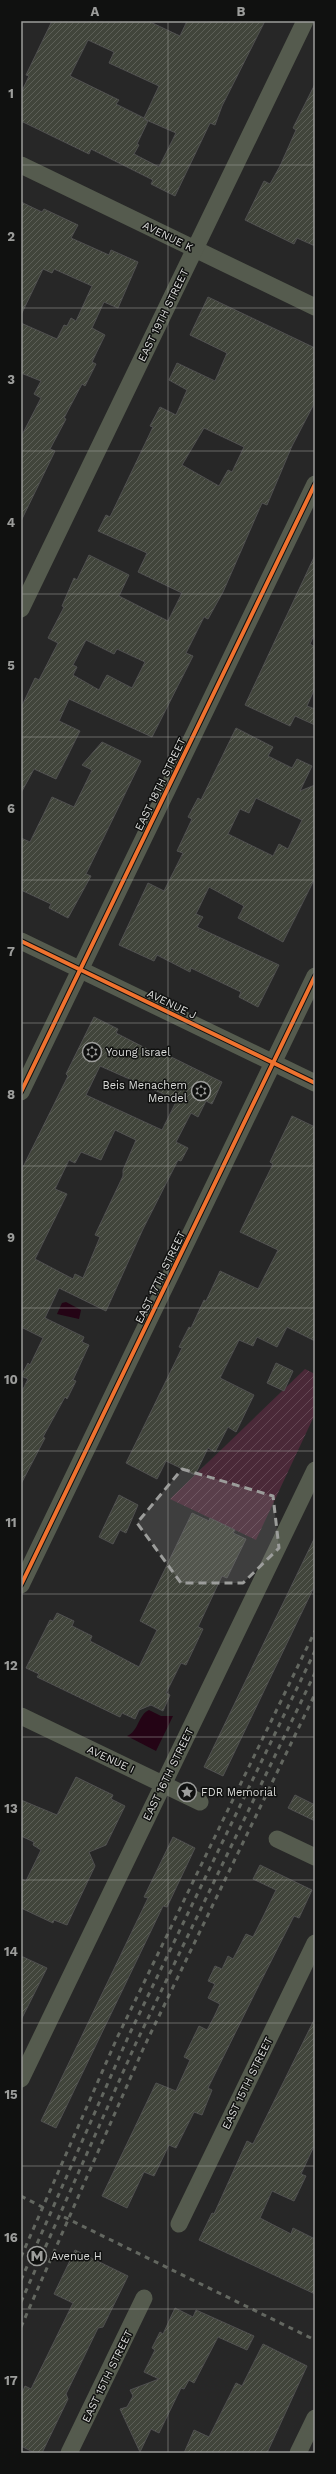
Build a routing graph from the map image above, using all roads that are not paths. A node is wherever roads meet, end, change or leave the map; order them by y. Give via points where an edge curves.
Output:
1 (305, 21) edge
2 (21, 165) edge
3 (195, 249) junction
4 (315, 306) edge
5 (315, 484) edge
6 (21, 609) edge
7 (21, 941) edge
8 (80, 969) junction
9 (315, 976) edge
10 (273, 1063) junction
11 (315, 1083) edge
12 (21, 1092) edge
13 (315, 1470) edge
14 (21, 1585) edge
15 (21, 1716) edge
16 (163, 1784) junction
17 (200, 1802) dead end
18 (277, 1839) dead end
19 (315, 1857) edge
20 (315, 1943) edge
21 (21, 2079) edge
22 (179, 2224) dead end
23 (144, 2298) dead end
24 (315, 2418) edge
25 (69, 2453) edge
26 (298, 2453) edge

1 - 3 street, EAST 19TH STREET
2 - 3 street, AVENUE K
3 - 4 street, AVENUE K
3 - 6 street, EAST 19TH STREET
5 - 8 street, EAST 18TH STREET
7 - 8 street, AVENUE J
8 - 10 street, AVENUE J
8 - 12 street, EAST 18TH STREET
9 - 10 street, EAST 17TH STREET
10 - 11 street, AVENUE J
10 - 14 street, EAST 17TH STREET
13 - 16 street, EAST 16TH STREET
15 - 16 street, AVENUE I
16 - 17 street, AVENUE I
16 - 21 street, EAST 16TH STREET
18 - 19 street
20 - 22 street, EAST 15TH STREET
23 - 25 street, EAST 15TH STREET
24 - 26 street

